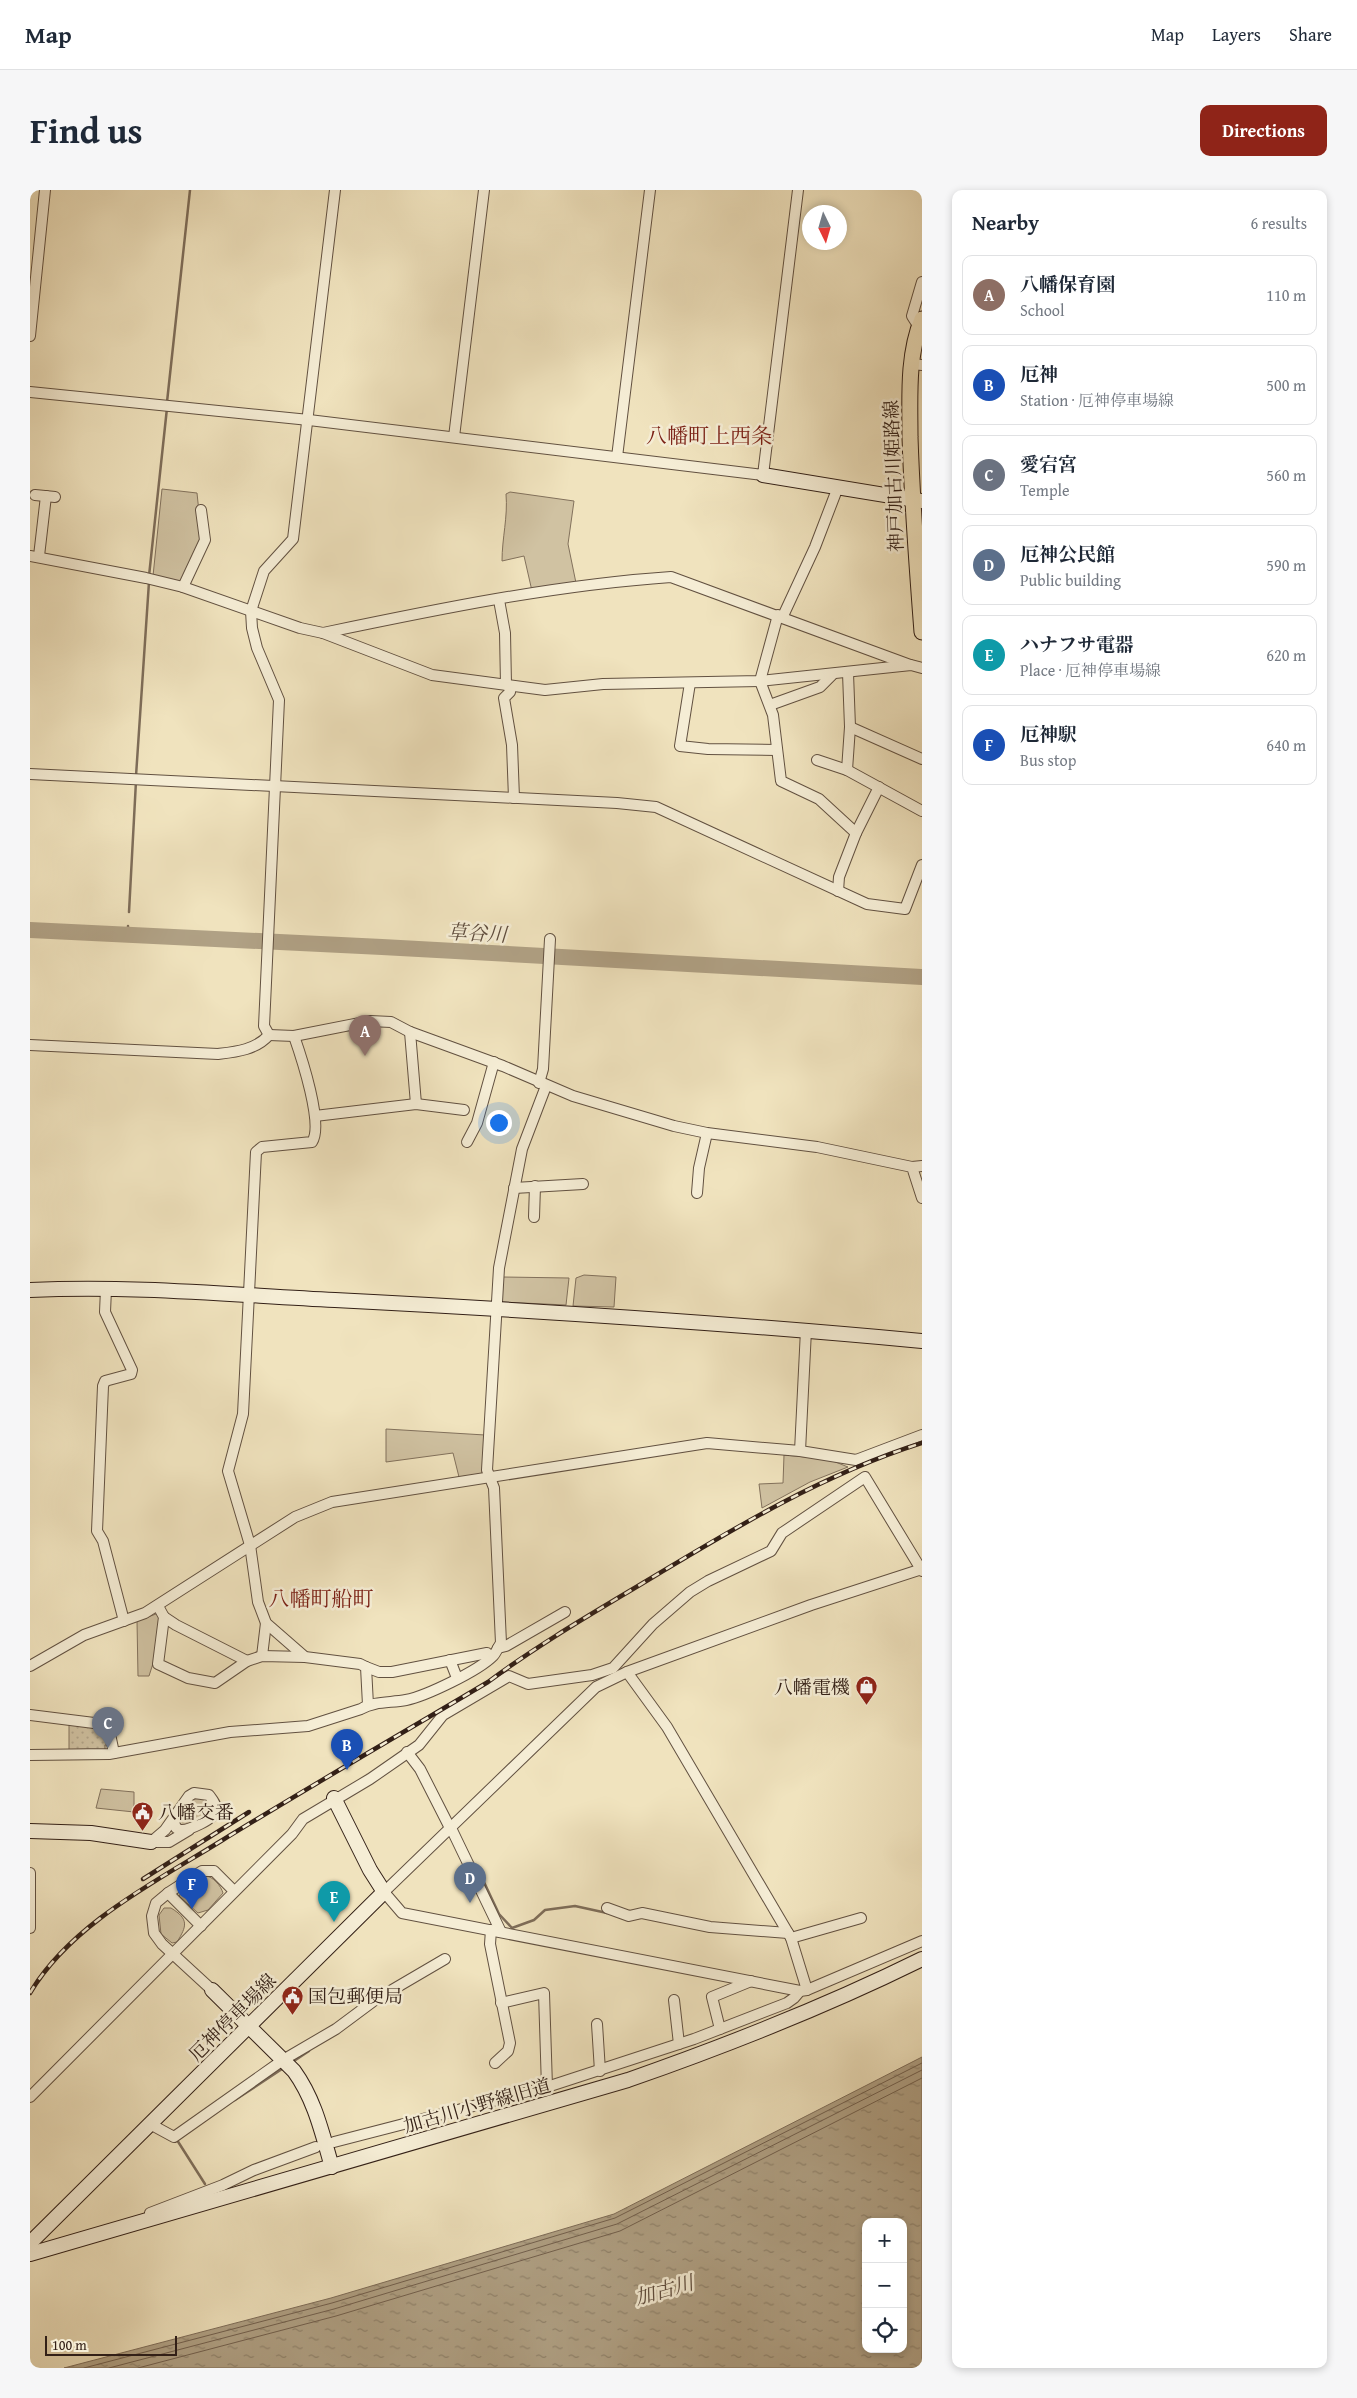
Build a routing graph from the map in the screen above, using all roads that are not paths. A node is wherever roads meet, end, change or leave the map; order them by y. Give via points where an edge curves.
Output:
1 (45, 190) edge
2 (335, 190) edge
3 (484, 190) edge
4 (650, 190) edge
5 (798, 190) edge
6 (922, 282) edge
7 (920, 323) edge
8 (30, 336) edge
9 (917, 364) edge
10 (30, 392) edge
11 (309, 420) junction
12 (454, 437) junction
13 (617, 458) junction
14 (763, 475) junction
15 (838, 487) junction
16 (45, 496) dead end
17 (917, 500) edge
18 (201, 510) dead end
19 (34, 556) edge
20 (183, 587) junction
21 (499, 600) junction
22 (251, 611) junction
23 (780, 616) junction
24 (922, 632) edge
25 (323, 633) junction
26 (911, 665) junction
27 (922, 668) edge
28 (848, 673) junction
29 (832, 675) junction
30 (760, 681) junction
31 (690, 683) junction
32 (508, 685) junction
33 (770, 705) junction
34 (850, 727) junction
35 (777, 750) junction
36 (922, 759) edge
37 (817, 760) dead end
38 (847, 770) junction
39 (30, 774) edge
40 (275, 786) junction
41 (879, 787) junction
42 (514, 798) junction
43 (922, 811) edge
44 (856, 833) junction
45 (922, 865) edge
46 (838, 891) junction
47 (550, 939) dead end
48 (410, 1032) junction
49 (269, 1036) junction
50 (294, 1036) junction
51 (30, 1046) edge
52 (494, 1062) junction
53 (543, 1084) junction
54 (416, 1104) junction
55 (464, 1110) dead end
56 (315, 1116) junction
57 (707, 1133) junction
58 (467, 1142) dead end
59 (917, 1167) edge
60 (582, 1184) dead end
61 (534, 1186) junction
62 (514, 1188) junction
63 (697, 1193) dead end
64 (922, 1198) edge
65 (534, 1217) dead end
66 (106, 1289) junction
67 (30, 1290) edge
68 (250, 1296) junction
69 (496, 1309) junction
70 (806, 1330) junction
71 (922, 1341) edge
72 (922, 1435) edge
73 (800, 1451) junction
74 (490, 1478) junction
75 (250, 1545) junction
76 (922, 1570) edge
77 (158, 1606) junction
78 (565, 1612) dead end
79 (164, 1617) junction
80 (124, 1621) junction
81 (266, 1623) junction
82 (498, 1648) junction
83 (262, 1656) junction
84 (305, 1657) junction
85 (491, 1657) junction
86 (450, 1660) junction
87 (247, 1661) junction
88 (30, 1666) edge
89 (366, 1667) junction
90 (615, 1672) junction
91 (627, 1672) junction
92 (458, 1678) junction
93 (368, 1705) junction
94 (30, 1715) edge
95 (407, 1752) junction
96 (114, 1753) junction
97 (30, 1755) edge
98 (334, 1798) junction
99 (174, 1819) junction
100 (451, 1828) junction
101 (190, 1829) junction
102 (30, 1831) edge
103 (151, 1842) junction
104 (30, 1873) edge
105 (234, 1891) junction
106 (384, 1892) junction
107 (168, 1893) junction
108 (31, 1906) edge
109 (607, 1908) dead end
110 (861, 1918) dead end
111 (201, 1926) junction
112 (30, 1928) edge
113 (496, 1931) junction
114 (789, 1936) junction
115 (922, 1941) edge
116 (175, 1953) junction
117 (922, 1959) edge
118 (445, 1960) dead end
119 (751, 1981) junction
120 (212, 1990) joint
121 (804, 1990) junction
122 (674, 2000) dead end
123 (501, 2003) junction
124 (597, 2024) dead end
125 (250, 2026) junction
126 (720, 2029) junction
127 (679, 2044) junction
128 (283, 2060) junction
129 (495, 2063) dead end
130 (600, 2071) junction
131 (547, 2087) junction
132 (30, 2097) edge
133 (150, 2124) junction
134 (334, 2142) dead end
135 (316, 2147) dead end
136 (332, 2167) junction
137 (131, 2226) junction
138 (30, 2243) edge
139 (30, 2254) edge

1 - 8 street
2 - 11 street
3 - 12 street
4 - 13 street
5 - 14 street
6 - 7 street via 912,316
7 - 9 main road, 神戸加古川姫路線
9 - 17 main road, 神戸加古川姫路線 via 910,398
10 - 11 street
11 - 12 street
11 - 22 street via 293,539 264,571
12 - 13 street
13 - 14 street
14 - 15 street
15 - 17 street
15 - 23 street via 815,547
16 - 19 street
17 - 24 main road, 神戸加古川姫路線
18 - 20 street via 205,540
19 - 20 street
20 - 22 street
21 - 23 street via 581,586 671,577
21 - 25 street
21 - 32 street via 506,633
22 - 25 street
22 - 40 street via 256,648 279,700
23 - 26 street
23 - 30 street
25 - 32 street via 432,675
26 - 27 street
26 - 28 street
28 - 29 street
28 - 34 street
29 - 30 street
29 - 33 street via 820,687
30 - 31 street
30 - 33 street
31 - 32 street via 603,684 545,690
31 - 35 street via 680,746
32 - 42 street via 510,692 504,698 512,745
33 - 35 street
34 - 36 street
34 - 38 street
35 - 44 street via 781,781 819,799
37 - 38 street
38 - 41 street
39 - 40 street
40 - 42 street
40 - 49 street via 264,1026
41 - 43 street
41 - 44 street
42 - 46 street via 656,807
44 - 46 street via 839,876
45 - 46 street via 906,909 867,904
47 - 53 street
48 - 50 street via 391,1022 370,1021
48 - 52 street
48 - 54 street
49 - 50 street
49 - 51 street via 263,1042 240,1051 218,1054
50 - 56 street
52 - 53 street
52 - 58 street via 477,1123
53 - 57 street via 674,1126
53 - 62 street via 522,1150
54 - 55 street via 453,1104
54 - 56 street
56 - 68 street via 316,1134 312,1142 262,1147 256,1152
57 - 59 street via 817,1147
57 - 63 street
59 - 64 street
60 - 61 street
61 - 62 street
61 - 65 street
62 - 69 street via 499,1268
66 - 67 street
66 - 68 street
66 - 80 street via 105,1312 132,1370 131,1374 105,1381 103,1386 97,1531 103,1541
68 - 69 street
68 - 75 street via 243,1414 228,1471
69 - 70 street
69 - 74 street via 487,1470
70 - 71 street
70 - 73 street
72 - 73 street via 856,1460
73 - 74 street via 707,1443
74 - 75 street via 332,1502 295,1517
74 - 82 street via 494,1488
75 - 77 street
75 - 81 street via 258,1602
76 - 90 street via 865,1477 782,1533 771,1551 690,1592 653,1624
76 - 91 street via 811,1605
77 - 79 street
77 - 80 street
78 - 82 street
79 - 87 street
79 - 87 street via 158,1664 188,1678 215,1683
80 - 88 street via 84,1635
81 - 83 street
81 - 84 street
82 - 85 street
83 - 84 street
83 - 87 street
84 - 89 street
85 - 86 street via 487,1653
85 - 92 street
86 - 89 street via 385,1673
86 - 92 street
89 - 93 street
90 - 91 street
90 - 95 street via 528,1684 509,1676 443,1715 419,1745
90 - 100 street
91 - 114 street via 667,1726
92 - 93 street via 407,1700
93 - 96 street via 308,1726 230,1732
94 - 96 street via 102,1724 110,1734
95 - 98 street via 370,1779
95 - 100 street via 420,1769
96 - 97 street
98 - 105 street via 302,1819 292,1834
98 - 106 street
99 - 101 street via 176,1828
99 - 101 street via 189,1796 194,1793 209,1795 216,1809 214,1814
99 - 103 street
100 - 106 street
100 - 113 street
101 - 103 street via 169,1842
102 - 103 street via 91,1833
104 - 108 street
105 - 107 street via 214,1871 208,1870
105 - 111 street
106 - 113 street via 402,1913
106 - 125 street, 厄神停車場線
107 - 111 street
107 - 116 street via 153,1909 152,1924 158,1938
108 - 112 street
109 - 114 street via 629,1916 642,1913 710,1927
110 - 114 street
111 - 116 street
113 - 119 street
113 - 123 street via 490,1944
114 - 121 street
115 - 121 street
116 - 120 street
116 - 132 street
117 - 136 street, 加古川小野線旧道 via 802,2014 647,2074
118 - 128 street via 375,2000
119 - 121 street
119 - 126 street via 712,1997
120 - 125 street
121 - 126 street via 787,2003
122 - 127 street
123 - 129 street via 510,2043 508,2050
123 - 131 street via 544,1993
124 - 130 street
125 - 128 street
125 - 133 street, 厄神停車場線
126 - 127 street
127 - 130 street
128 - 133 street via 174,2137
128 - 136 street via 304,2084 311,2099
130 - 131 street
131 - 134 street
133 - 138 street, 厄神停車場線
135 - 137 street via 136,2219
136 - 137 street, 加古川小野線旧道
137 - 139 street, 加古川小野線旧道

